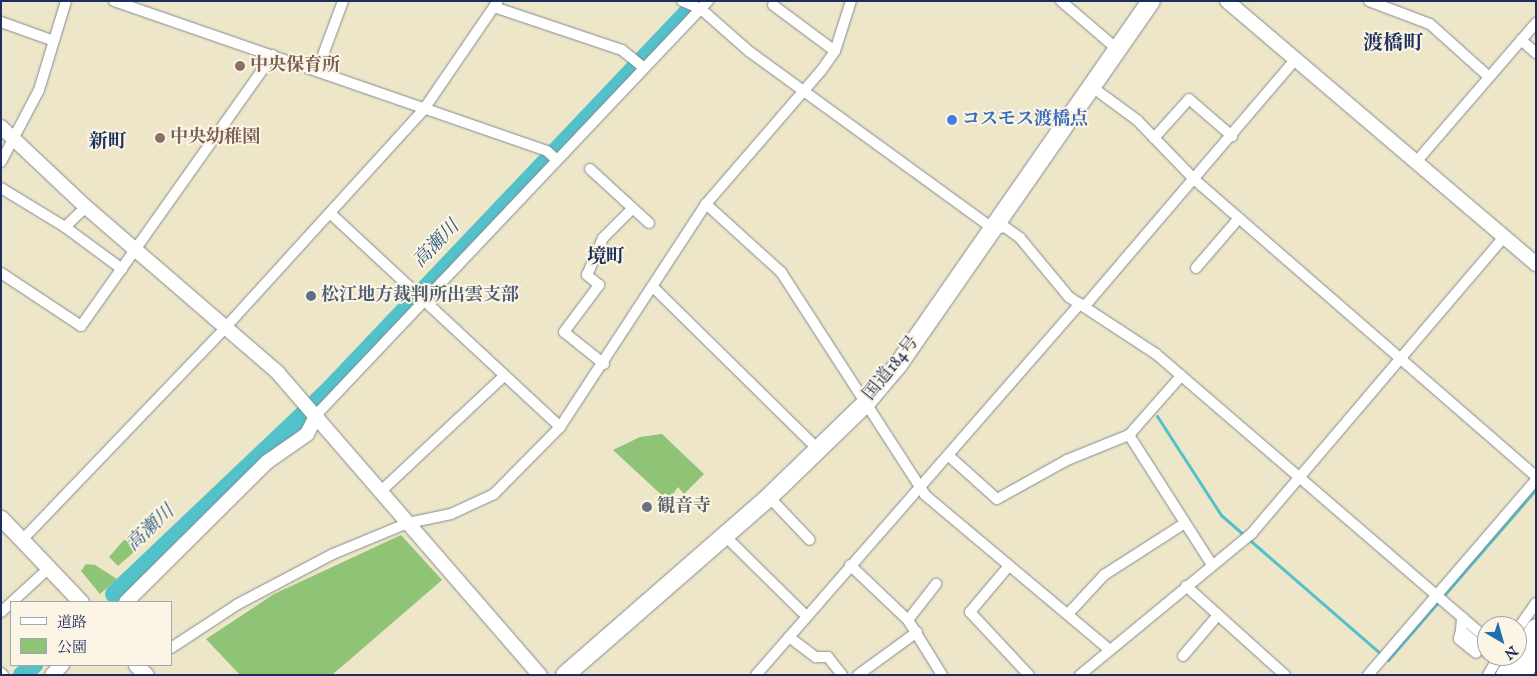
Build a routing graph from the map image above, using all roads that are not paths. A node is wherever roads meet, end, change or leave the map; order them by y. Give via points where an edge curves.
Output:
1 (66, 1) edge
2 (114, 1) edge
3 (343, 1) edge
4 (682, 1) edge
5 (851, 1) edge
6 (1061, 1) edge
7 (1150, 1) edge
8 (1228, 1) edge
9 (1369, 1) edge
10 (496, 4) edge
11 (705, 5) edge
12 (773, 5) dead end
13 (1392, 5) edge
14 (1, 22) edge
15 (1536, 23) edge
16 (1521, 40) junction
17 (54, 41) junction
18 (1116, 50) junction
19 (835, 51) junction
20 (1536, 53) edge
21 (273, 55) junction
22 (1296, 59) junction
23 (644, 68) junction
24 (317, 71) junction
25 (1489, 77) junction
26 (1092, 86) junction
27 (804, 90) junction
28 (424, 109) junction
29 (1, 127) edge
30 (1232, 136) junction
31 (14, 138) junction
32 (1154, 138) junction
33 (557, 160) junction
34 (1, 162) edge
35 (1416, 162) junction
36 (590, 168) dead end
37 (1195, 180) junction
38 (1, 188) edge
39 (706, 204) junction
40 (86, 207) junction
41 (632, 208) junction
42 (330, 213) junction
43 (1239, 218) junction
44 (650, 223) dead end
45 (65, 227) junction
46 (994, 229) junction
47 (1504, 237) junction
48 (136, 250) junction
49 (1536, 264) edge
50 (1196, 268) dead end
51 (122, 269) junction
52 (1, 274) edge
53 (654, 288) junction
54 (427, 301) junction
55 (1082, 305) junction
56 (226, 328) junction
57 (1401, 360) junction
58 (604, 364) junction
59 (504, 376) junction
60 (1181, 376) junction
61 (866, 403) junction
62 (318, 414) junction
63 (560, 427) junction
64 (1129, 435) junction
65 (820, 450) junction
66 (949, 456) junction
67 (1536, 476) edge
68 (1298, 477) junction
69 (1536, 480) edge
70 (921, 489) junction
71 (380, 492) junction
72 (768, 497) junction
73 (1, 518) edge
74 (1185, 523) junction
75 (408, 524) junction
76 (725, 536) junction
77 (22, 539) junction
78 (810, 540) dead end
79 (850, 565) junction
80 (1212, 565) junction
81 (1008, 567) junction
82 (49, 568) junction
83 (936, 584) dead end
84 (1186, 586) junction
85 (1436, 594) junction
86 (12, 601) edge
87 (80, 601) edge
88 (127, 601) edge
89 (1536, 603) edge
90 (1068, 614) junction
91 (1218, 615) junction
92 (806, 616) junction
93 (1527, 616) edge
94 (1462, 617) junction
95 (908, 620) junction
96 (1536, 628) edge
97 (1461, 630) junction
98 (1477, 631) edge
99 (916, 632) junction
100 (789, 637) junction
101 (1477, 644) edge
102 (172, 647) edge
103 (1110, 650) junction
104 (1476, 653) dead end
105 (1183, 656) dead end
106 (1535, 656) edge
107 (61, 666) edge
108 (52, 675) edge
109 (540, 675) edge
110 (565, 675) edge
111 (756, 675) edge
112 (842, 675) edge
113 (858, 675) edge
114 (942, 675) edge
115 (1029, 675) edge
116 (1080, 675) edge
117 (1285, 675) edge
118 (1368, 675) edge
119 (1505, 675) edge
120 (1522, 675) edge

1 - 17 street
2 - 21 street
3 - 24 street
4 - 11 street
5 - 19 street
6 - 18 street
7 - 18 highway, 国道184号
8 - 22 street
9 - 13 street
10 - 23 street via 622,50
10 - 28 street
11 - 23 street
11 - 27 street via 750,52
12 - 19 street
13 - 25 street via 1430,24
14 - 17 street
15 - 16 street
16 - 20 street
16 - 25 street
17 - 31 street via 39,90
18 - 26 highway, 国道184号
19 - 27 street
21 - 24 street
21 - 48 street
22 - 30 street
22 - 35 street
23 - 33 street
24 - 28 street
25 - 35 street
26 - 32 street
26 - 46 highway, 国道184号
27 - 39 street
27 - 46 street
28 - 33 street via 547,151
28 - 42 street
29 - 31 street
30 - 32 street via 1189,99
30 - 37 street
31 - 34 street
31 - 40 street
32 - 37 street
33 - 54 street
35 - 47 street
36 - 41 street
37 - 43 street
37 - 55 street
38 - 45 street
39 - 53 street
39 - 61 street via 781,272
40 - 45 street
40 - 48 street
41 - 44 street
41 - 58 street via 603,238 587,275 599,285 564,332
42 - 54 street
42 - 56 street
43 - 50 street
43 - 57 street
45 - 51 street
46 - 55 street via 1005,227 1020,238 1059,288
46 - 61 highway, 国道184号 via 898,365
47 - 49 street
47 - 57 street
48 - 51 street
48 - 56 street
51 - 52 street via 81,326
53 - 58 street
53 - 65 street
54 - 59 street
54 - 62 street
55 - 60 street via 1144,344
55 - 66 street
56 - 62 street
56 - 77 street
57 - 67 street
57 - 68 street
58 - 63 street
59 - 63 street
59 - 71 street
60 - 64 street
60 - 68 street
61 - 65 highway, 国道184号
61 - 70 street
62 - 71 street
62 - 88 street via 307,434 267,462
63 - 75 street via 494,494 451,514
64 - 66 street via 1067,460 997,499
64 - 74 street
65 - 72 highway, 国道184号
66 - 70 street
68 - 80 street via 1252,533
68 - 85 street
69 - 85 street
70 - 79 street
70 - 81 street
71 - 75 street
72 - 76 highway, 国道184号
72 - 78 street
73 - 77 main road
74 - 80 street
74 - 90 street via 1104,575
75 - 102 street via 334,554 273,585
75 - 109 street
76 - 92 street
76 - 110 highway, 国道184号
77 - 82 main road
79 - 92 street
79 - 95 street
80 - 84 street
81 - 90 street
81 - 115 street via 970,612
82 - 86 street
82 - 87 main road
83 - 95 street
84 - 91 street
84 - 103 street
85 - 94 street
85 - 118 street
89 - 93 street
90 - 103 street
91 - 105 street
91 - 117 street
92 - 100 street
94 - 97 street
94 - 98 street
95 - 99 street
96 - 119 highway
97 - 101 street
97 - 104 street via 1459,639
99 - 113 street
99 - 114 street
100 - 111 street
100 - 112 street via 816,657 828,657
103 - 116 street
106 - 120 highway
107 - 108 street

